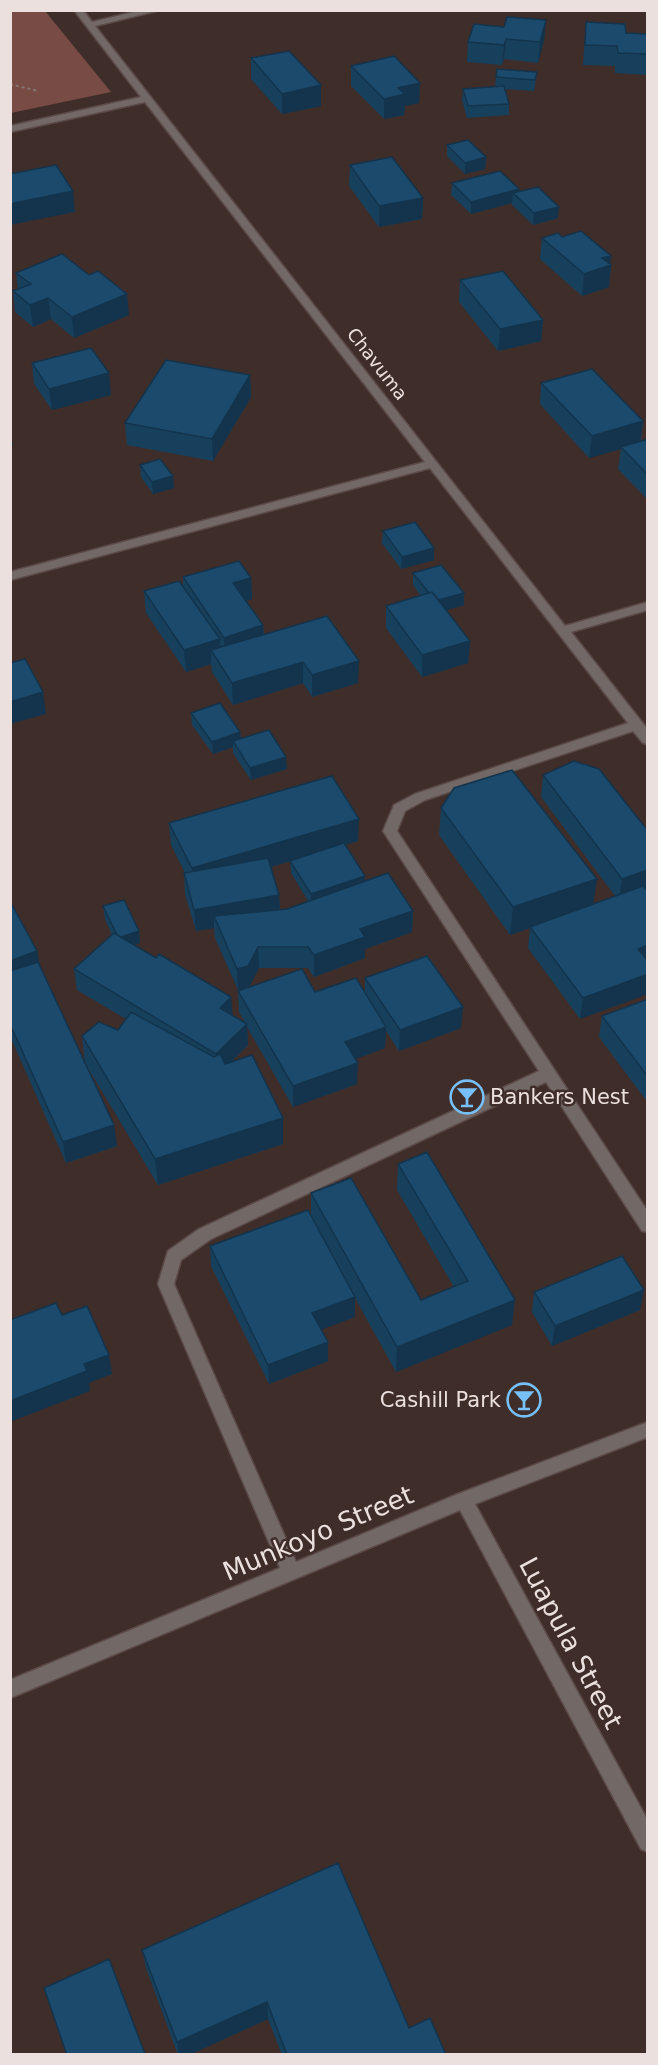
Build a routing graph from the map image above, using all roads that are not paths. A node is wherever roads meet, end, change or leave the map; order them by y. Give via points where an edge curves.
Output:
1 (78, 10) edge
2 (156, 10) edge
3 (89, 25) junction
4 (147, 99) junction
5 (10, 129) edge
6 (432, 464) junction
7 (10, 576) edge
8 (648, 606) edge
9 (561, 632) junction
10 (636, 725) junction
11 (648, 740) edge
12 (548, 1074) junction
13 (648, 1226) edge
14 (648, 1429) edge
15 (464, 1500) junction
16 (291, 1572) junction
17 (10, 1689) edge
18 (648, 1842) edge

1 - 3 street, Chavuma
2 - 3 street
3 - 4 street, Chavuma
4 - 5 street
4 - 6 street, Chavuma
6 - 7 street
6 - 9 street, Chavuma
8 - 9 street
9 - 10 street, Chavuma
10 - 11 street, Chavuma
10 - 12 street via 420,797 399,808 390,831
12 - 13 street
12 - 16 street via 205,1234 174,1256 166,1284
14 - 15 street, Munkoyo Street
15 - 16 street, Munkoyo Street
15 - 18 street, Luapula Street
16 - 17 street, Munkoyo Street

